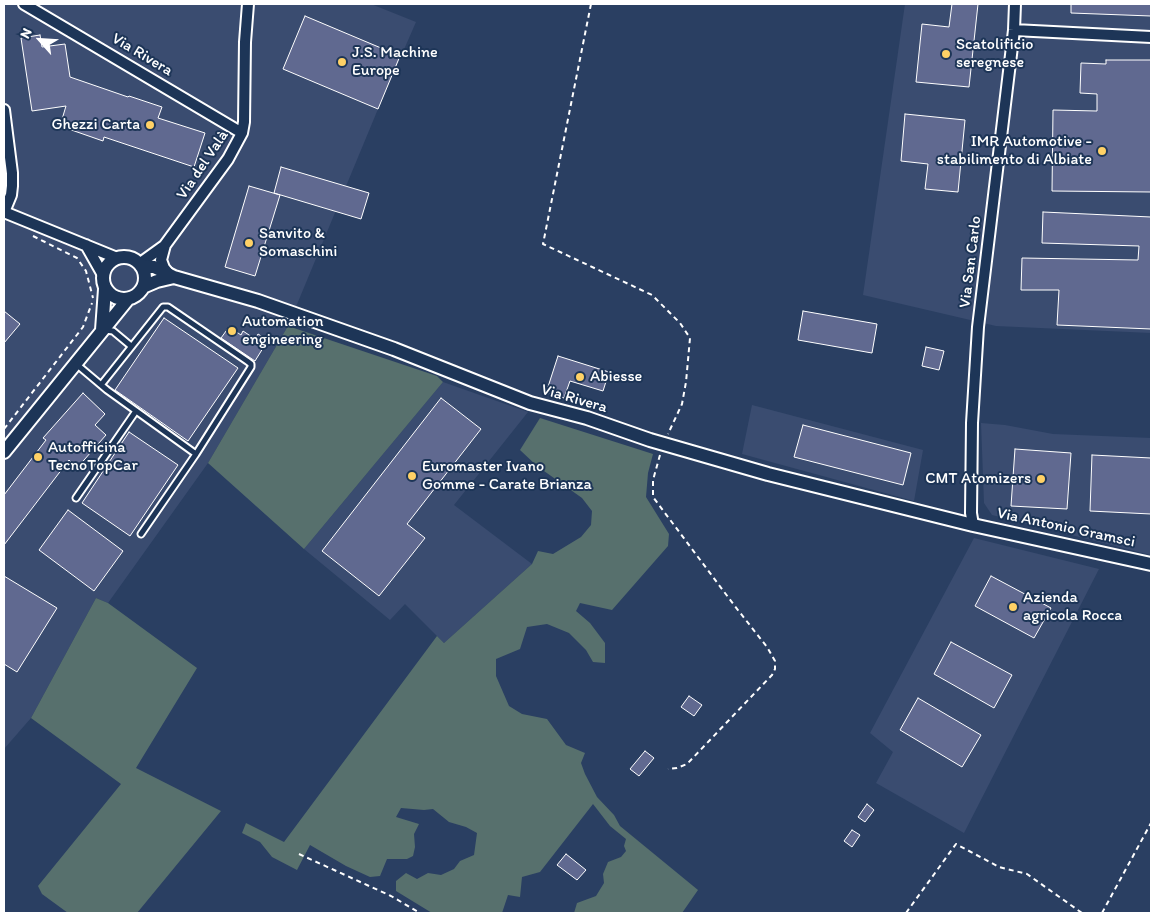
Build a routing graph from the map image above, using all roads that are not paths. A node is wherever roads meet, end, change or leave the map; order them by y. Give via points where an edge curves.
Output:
1 (24, 4) edge
2 (248, 4) edge
3 (1014, 4) edge
4 (1014, 30) junction
5 (1151, 38) edge
6 (4, 110) edge
7 (242, 133) junction
8 (4, 212) edge
9 (86, 245) junction
10 (165, 245) junction
11 (117, 258) junction
12 (140, 265) junction
13 (103, 275) junction
14 (172, 275) junction
15 (143, 287) junction
16 (105, 289) junction
17 (128, 299) junction
18 (102, 330) junction
19 (132, 346) junction
20 (75, 363) junction
21 (101, 385) junction
22 (136, 411) junction
23 (4, 452) edge
24 (196, 454) junction
25 (76, 498) dead end
26 (973, 525) junction
27 (141, 534) dead end
28 (1151, 564) edge

1 - 7 street, Via Rivera
2 - 7 street, Via del Valà
3 - 4 street, Via San Carlo
4 - 5 street
4 - 26 street, Via San Carlo via 978,327 972,423
6 - 8 street via 12,173 11,195
7 - 10 street, Via del Valà via 228,160
8 - 9 street
9 - 11 street
9 - 13 street
10 - 12 street, Via del Valà
10 - 14 street via 161,260
11 - 12 street via 129,258
11 - 13 street via 108,264
12 - 14 street, Via Rivera
12 - 15 street via 144,273
13 - 16 street
14 - 15 street
14 - 26 street, Via Rivera via 258,300 530,403 768,474
15 - 17 street
16 - 17 street via 115,298
16 - 18 street
17 - 18 street
18 - 19 lane via 113,331
18 - 20 street
19 - 21 lane
19 - 24 lane via 159,310 168,307 251,364
20 - 21 lane
20 - 23 street
21 - 22 lane
22 - 24 lane
22 - 25 lane
24 - 27 lane
26 - 28 street, Via Antonio Gramsci

